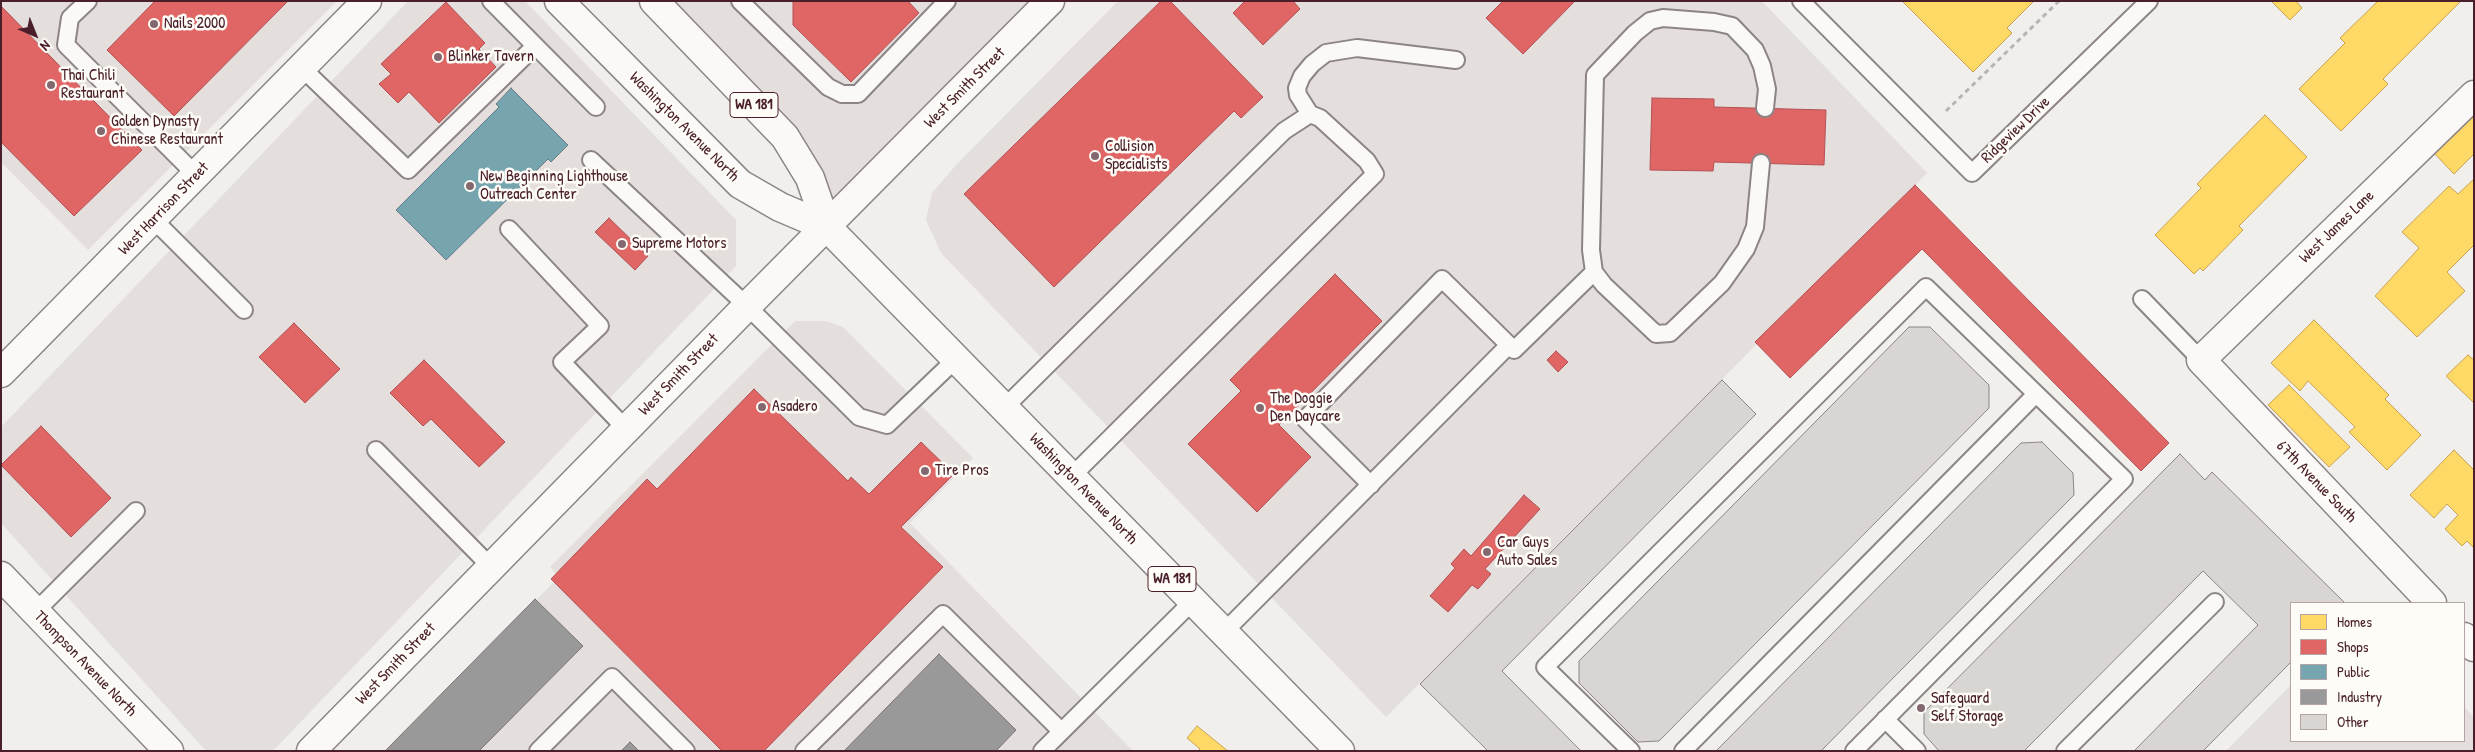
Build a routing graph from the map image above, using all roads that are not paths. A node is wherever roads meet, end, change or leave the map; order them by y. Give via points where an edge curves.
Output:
1 (367, 1) edge
2 (491, 1) edge
3 (559, 1) edge
4 (654, 1) edge
5 (740, 1) edge
6 (947, 1) edge
7 (1050, 1) edge
8 (1801, 1) edge
9 (2149, 1) edge
10 (79, 4) edge
11 (535, 46) junction
12 (1456, 60) dead end
13 (302, 68) junction
14 (2474, 95) edge
15 (596, 107) dead end
16 (1765, 108) dead end
17 (1310, 114) junction
18 (591, 160) dead end
19 (1761, 164) dead end
20 (196, 176) junction
21 (154, 220) junction
22 (827, 227) junction
23 (509, 229) dead end
24 (1594, 272) junction
25 (2142, 299) dead end
26 (747, 306) junction
27 (244, 310) dead end
28 (1510, 345) junction
29 (956, 358) junction
30 (2201, 360) junction
31 (1, 373) edge
32 (2036, 394) junction
33 (1004, 408) junction
34 (626, 429) junction
35 (376, 450) dead end
36 (1071, 477) junction
37 (1371, 485) junction
38 (136, 511) dead end
39 (491, 567) junction
40 (1, 576) edge
41 (1193, 601) junction
42 (2215, 602) dead end
43 (2431, 602) edge
44 (35, 612) junction
45 (1224, 632) junction
46 (2465, 637) edge
47 (2474, 647) edge
48 (1885, 719) junction
49 (1062, 731) junction
50 (169, 751) edge
51 (311, 751) edge
52 (538, 751) edge
53 (686, 751) edge
54 (804, 751) edge
55 (1042, 751) edge
56 (1340, 751) edge
57 (1631, 751) edge
58 (1683, 751) edge
59 (1854, 751) edge
60 (1917, 751) edge
61 (2065, 751) edge

1 - 13 street, West Harrison Street
2 - 11 lane
3 - 22 street, Washington Avenue North / WA 181 via 740,184 780,207
4 - 22 street, Washington Avenue North / WA 181 via 785,137 810,178
5 - 6 lane via 828,87 842,94 858,94
7 - 22 street, West Smith Street
8 - 9 lane, Ridgeview Drive via 1972,173
10 - 20 lane via 70,18 66,45
11 - 13 lane via 408,170
11 - 15 lane
12 - 17 lane via 1357,48 1326,53 1307,70 1297,88
13 - 20 street, West Harrison Street
14 - 30 street, West James Lane
16 - 24 lane via 1767,89 1762,66 1755,50 1732,26 1663,18 1650,21 1635,33 1595,75
17 - 33 lane via 1284,130
17 - 36 lane via 1320,118 1367,160 1375,174
18 - 26 lane
19 - 24 lane via 1755,227 1746,249 1722,283 1670,333 1656,334
20 - 21 street, West Harrison Street
21 - 27 lane
21 - 31 street, West Harrison Street
22 - 26 street, West Smith Street
22 - 29 street, Washington Avenue North / WA 181
23 - 34 lane via 600,326 562,362
24 - 28 lane via 1514,350
25 - 30 lane
26 - 29 lane via 859,417 888,425
26 - 34 street, West Smith Street
28 - 37 lane
28 - 37 lane via 1442,278 1305,419
29 - 33 street, Washington Avenue North / WA 181
30 - 43 street, 67th Avenue South
32 - 48 lane via 2124,480
32 - 57 lane via 1926,287 1545,667
32 - 58 lane
33 - 36 street, Washington Avenue North / WA 181
34 - 39 street, West Smith Street
35 - 39 lane
36 - 41 street, Washington Avenue North / WA 181
37 - 45 lane
38 - 44 lane
39 - 51 street, West Smith Street
40 - 44 street, Thompson Avenue North
41 - 45 street, Washington Avenue North / WA 181
41 - 49 lane
42 - 61 lane
44 - 50 street, Thompson Avenue North
45 - 56 street, Washington Avenue North / WA 181
46 - 47 street
48 - 59 lane
48 - 60 lane
49 - 54 lane via 943,614
49 - 55 lane
52 - 53 lane via 612,677

